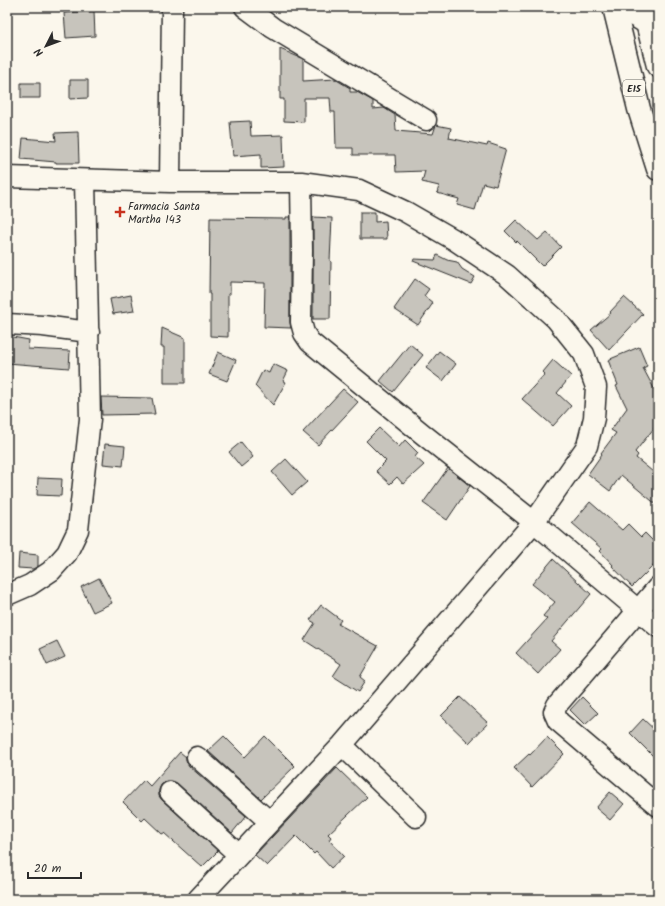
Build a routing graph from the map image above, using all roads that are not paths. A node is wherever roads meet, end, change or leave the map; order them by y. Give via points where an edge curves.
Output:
1 (172, 7) edge
2 (245, 7) edge
3 (614, 7) edge
4 (619, 7) edge
5 (649, 21) edge
6 (658, 66) edge
7 (426, 120) dead end
8 (658, 169) edge
9 (7, 177) edge
10 (85, 180) junction
11 (170, 182) junction
12 (301, 182) junction
13 (7, 324) edge
14 (89, 332) junction
15 (534, 522) junction
16 (658, 587) edge
17 (7, 595) edge
18 (638, 610) junction
19 (658, 627) edge
20 (342, 745) junction
21 (197, 756) dead end
22 (170, 792) dead end
23 (658, 806) edge
24 (416, 817) dead end
25 (270, 822) junction
26 (239, 855) junction
27 (198, 899) edge

1 - 11 street
2 - 7 street via 273,28
3 - 8 highway, E15 via 639,108
4 - 5 street
5 - 6 highway
9 - 10 street
10 - 11 street
10 - 14 street
11 - 12 street
12 - 15 street via 301,322 310,342
12 - 15 street via 359,190 406,212 453,239 507,275 556,319 584,354 596,387 594,418 587,446
13 - 14 street
14 - 17 street via 90,419 78,530 67,553 51,571 30,585
15 - 18 street
15 - 20 street
16 - 18 street
18 - 19 street
18 - 23 street via 557,705 554,712 558,721
20 - 24 street
20 - 25 street
21 - 25 street
22 - 26 street
25 - 26 street
26 - 27 street

